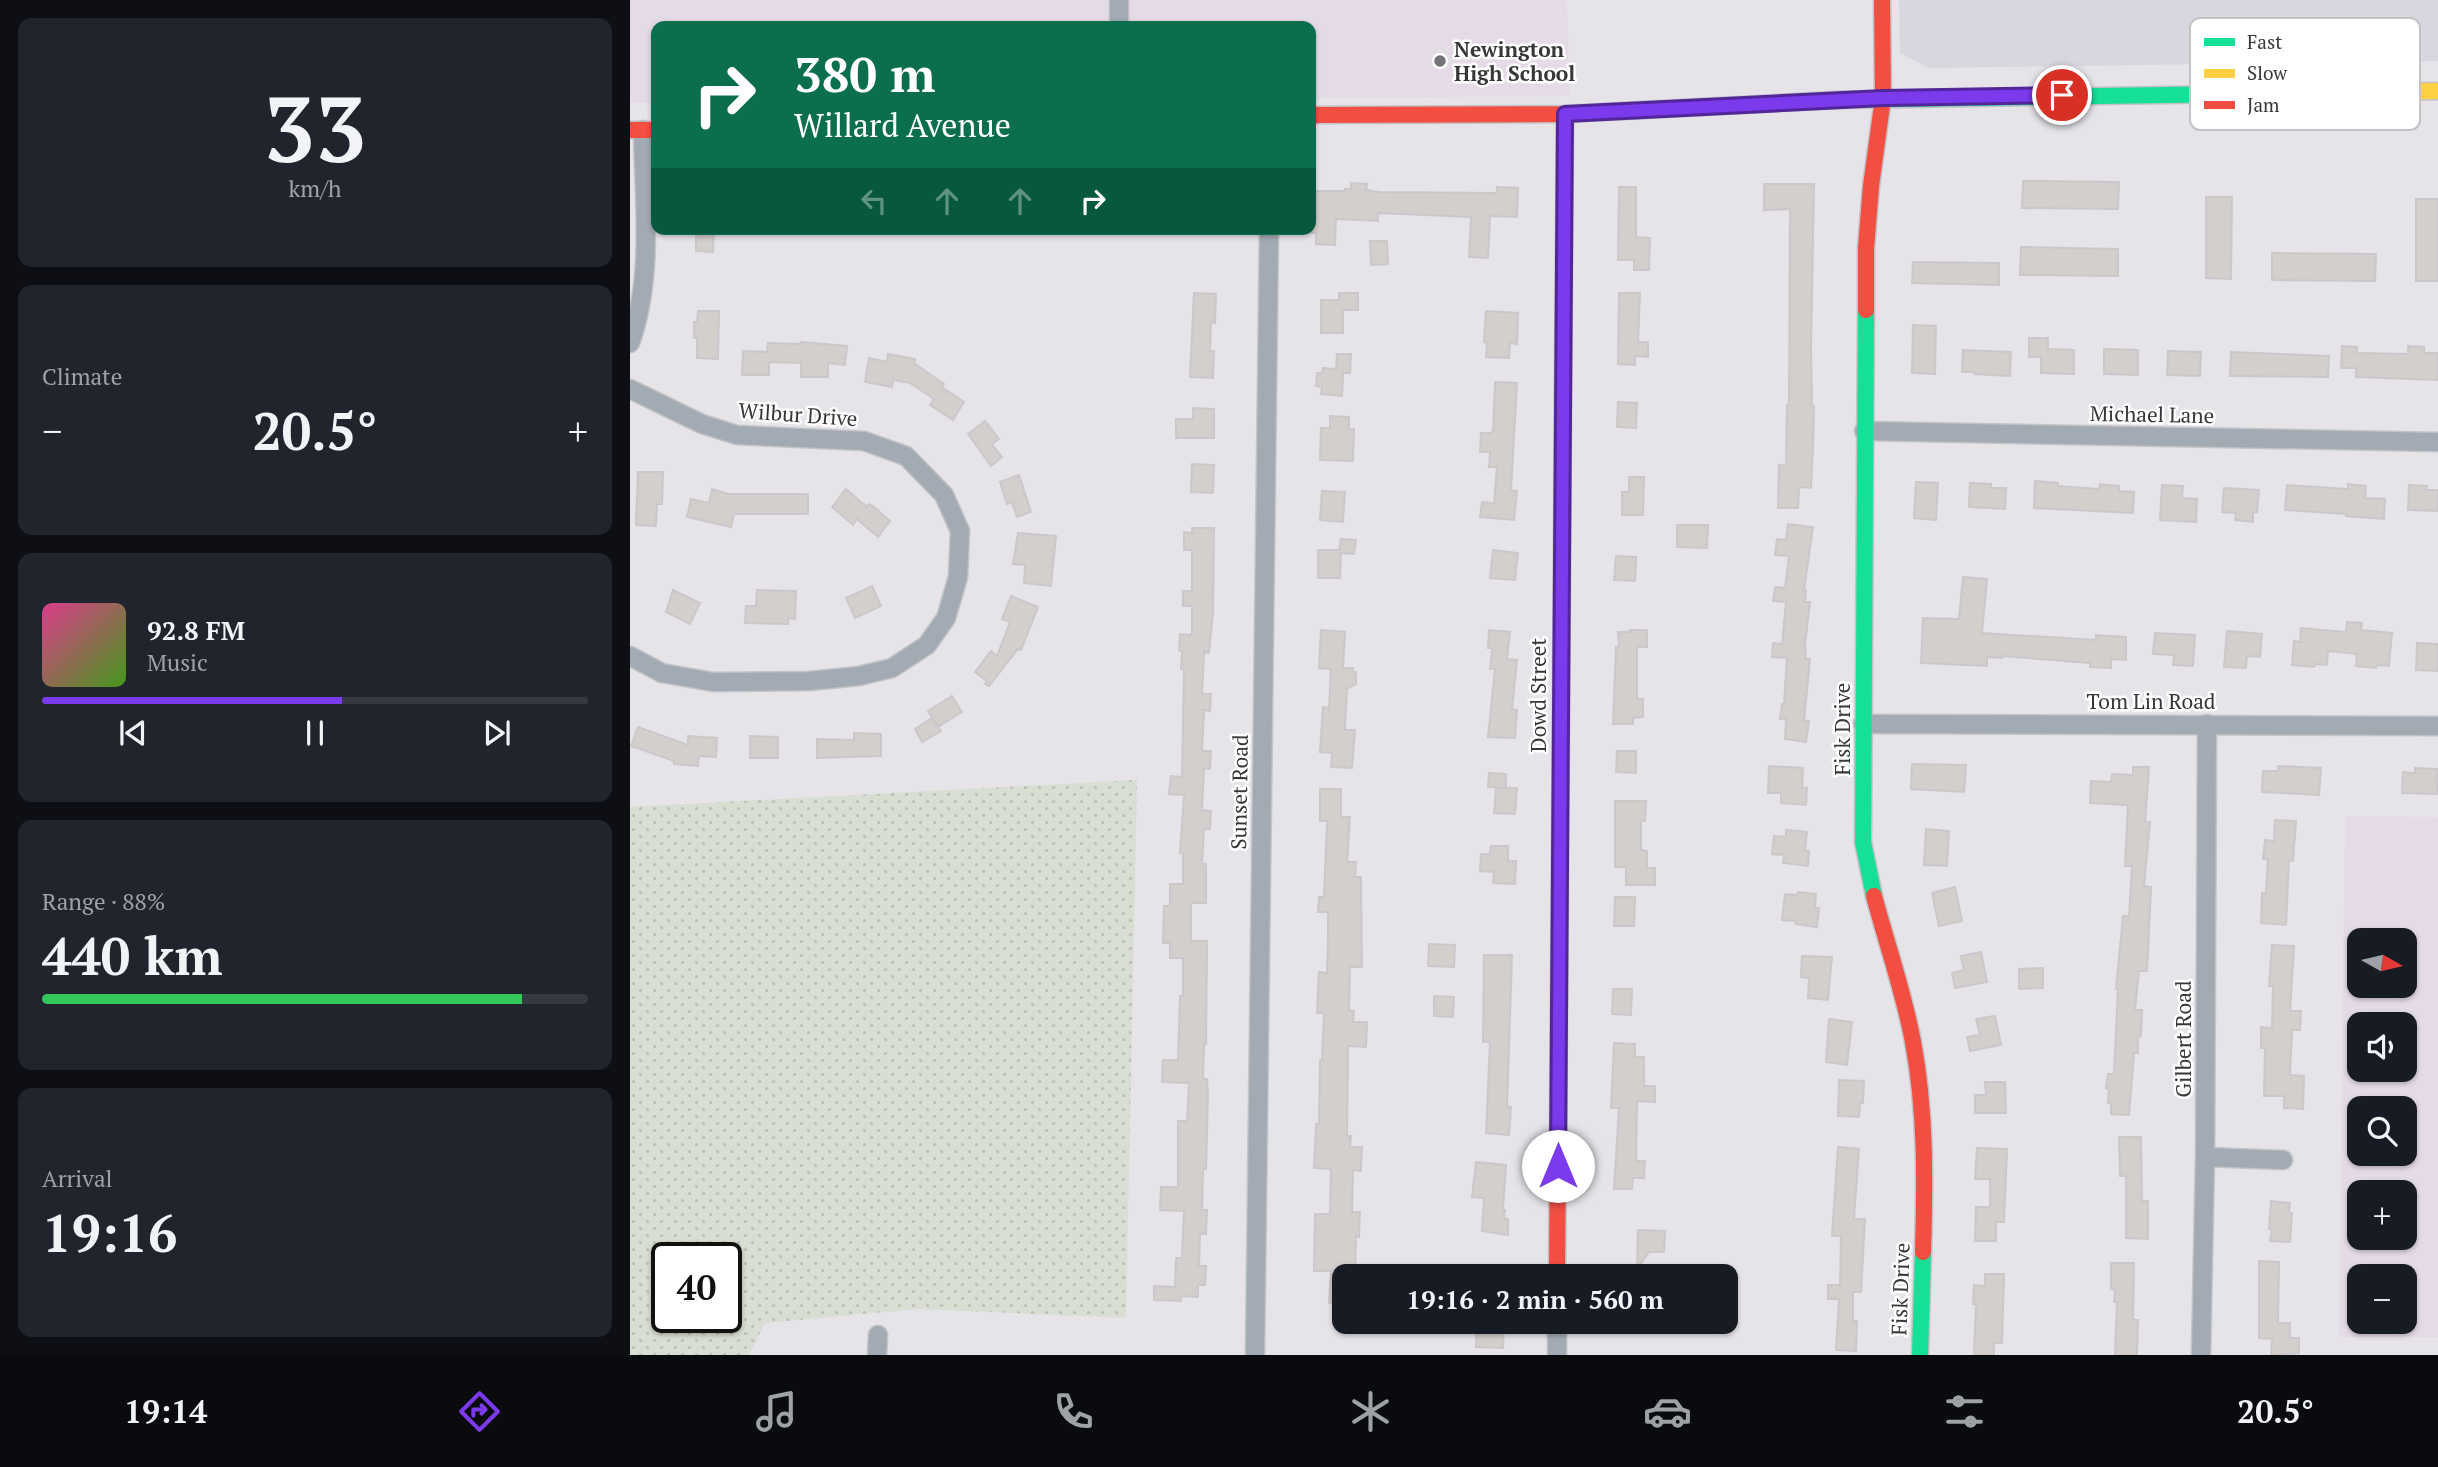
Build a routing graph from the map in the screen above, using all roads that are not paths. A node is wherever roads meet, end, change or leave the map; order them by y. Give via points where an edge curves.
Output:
1 (1119, 0) edge
2 (1882, 0) edge
3 (1119, 21) edge
4 (2420, 91) edge
5 (2438, 91) edge
6 (2190, 94) edge
7 (1883, 98) junction
8 (1565, 114) junction
9 (1316, 115) edge
10 (643, 130) edge
11 (1269, 235) edge
12 (630, 343) edge
13 (630, 389) edge
14 (1864, 431) junction
15 (2438, 442) edge
16 (630, 656) edge
17 (1863, 724) junction
18 (2207, 724) junction
19 (2438, 726) edge
20 (2205, 1157) junction
21 (2283, 1160) dead end
22 (1557, 1264) edge
23 (1557, 1334) edge
24 (878, 1335) dead end
25 (877, 1355) edge
26 (1255, 1355) edge
27 (1557, 1355) edge
28 (1920, 1355) edge
29 (2201, 1355) edge

1 - 3 street
2 - 7 street, Fisk Drive
4 - 5 street
6 - 7 street
7 - 8 street
7 - 14 street, Fisk Drive via 1866,248
8 - 9 street
8 - 22 street, Dowd Street
10 - 12 street via 645,275
11 - 26 street, Sunset Road
13 - 16 street, Wilbur Drive via 702,424 737,435 864,441 906,456 944,495 960,531 958,577 946,618 927,645 892,667 809,681 713,682 662,673
14 - 15 street, Michael Lane
14 - 17 street, Fisk Drive
17 - 18 street, Tom Lin Road
17 - 28 street, Fisk Drive via 1863,842 1913,1042 1921,1106
18 - 19 street, Tom Lin Road
18 - 20 street, Gilbert Road
20 - 21 street
20 - 29 street, Gilbert Road
23 - 27 street
24 - 25 street

